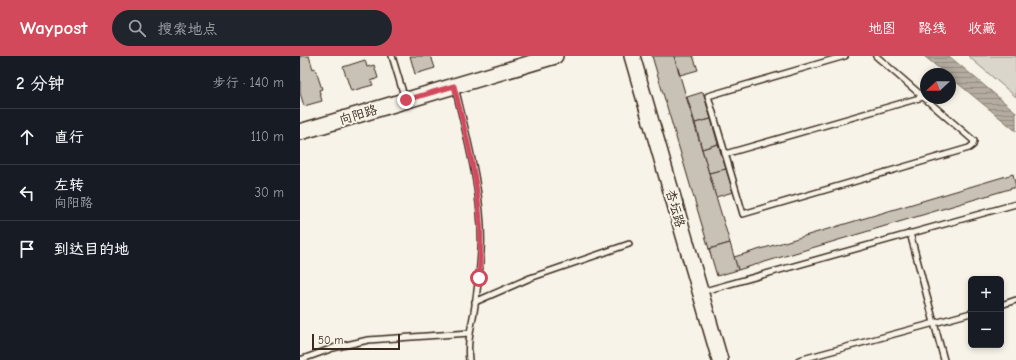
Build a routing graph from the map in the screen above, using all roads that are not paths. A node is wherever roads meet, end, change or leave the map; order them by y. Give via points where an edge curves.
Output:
1 (392, 56) edge
2 (555, 56) edge
3 (632, 56) edge
4 (844, 56) edge
5 (876, 56) edge
6 (454, 86) junction
7 (920, 94) edge
8 (920, 98) edge
9 (406, 100) junction
10 (931, 104) edge
11 (300, 132) edge
12 (725, 154) junction
13 (1016, 204) edge
14 (910, 233) junction
15 (628, 244) dead end
16 (700, 292) junction
17 (1016, 300) edge
18 (475, 302) junction
19 (1004, 303) edge
20 (968, 314) edge
21 (934, 323) junction
22 (470, 333) junction
23 (300, 360) edge
24 (469, 360) edge
25 (720, 360) edge
26 (800, 360) edge
27 (944, 360) edge

1 - 9 lane
2 - 6 street, 向阳路
3 - 16 street, 杏坛路
4 - 12 lane via 708,96
5 - 7 lane
6 - 9 street, 向阳路
6 - 18 lane via 467,137 480,221 481,250
8 - 12 lane
9 - 11 street, 向阳路
10 - 12 lane via 974,141 973,145 743,214
13 - 14 lane
14 - 16 lane
14 - 21 lane
15 - 18 lane via 530,278
16 - 25 street, 杏坛路
17 - 19 lane
18 - 22 lane
20 - 21 lane
21 - 26 lane
21 - 27 lane
22 - 23 lane via 368,340 333,348
22 - 24 lane

